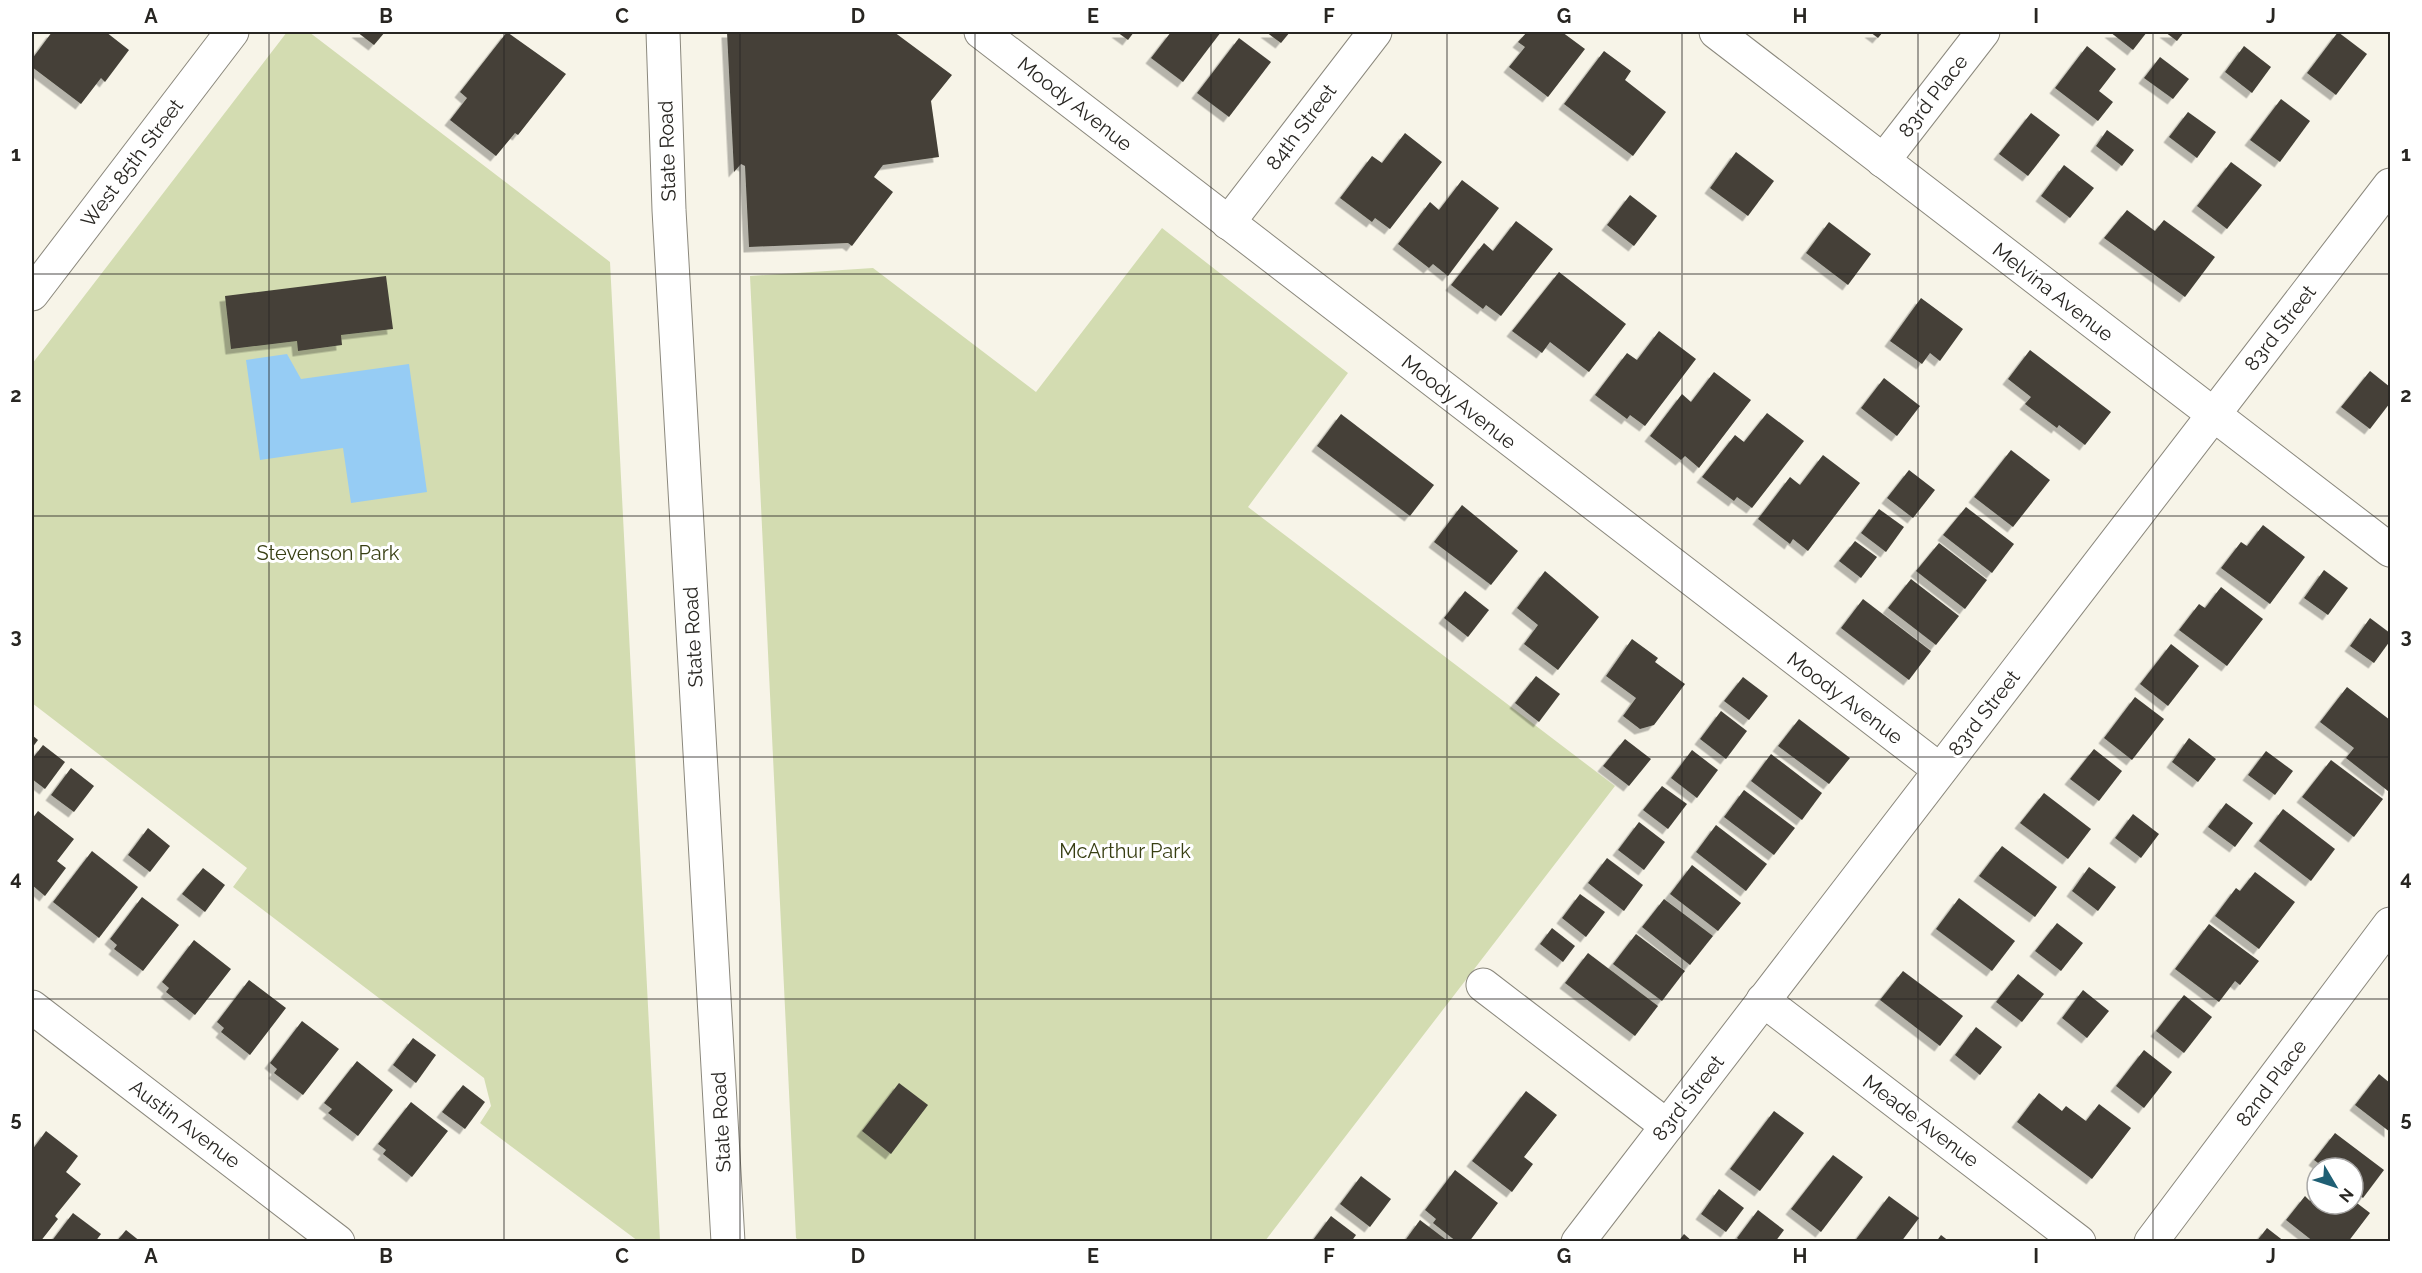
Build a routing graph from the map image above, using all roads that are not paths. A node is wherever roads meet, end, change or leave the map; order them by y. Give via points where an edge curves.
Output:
1 (232, 32) edge
2 (663, 32) edge
3 (981, 32) edge
4 (1375, 32) edge
5 (1716, 32) edge
6 (1983, 32) edge
7 (1883, 161) junction
8 (2391, 185) edge
9 (1228, 224) junction
10 (32, 294) edge
11 (2213, 415) junction
12 (2391, 550) edge
13 (1940, 770) junction
14 (2391, 924) edge
15 (1484, 985) dead end
16 (1763, 1000) junction
17 (32, 1007) edge
18 (1667, 1126) junction
19 (338, 1242) edge
20 (728, 1242) edge
21 (1578, 1242) edge
22 (2079, 1242) edge
23 (2151, 1242) edge

1 - 10 street, West 85th Street
2 - 20 street, State Road via 668,199
3 - 9 street, Moody Avenue
4 - 9 street, 84th Street
5 - 7 street, Melvina Avenue
6 - 7 street, 83rd Place
7 - 11 street, Melvina Avenue
8 - 11 street, 83rd Street
9 - 13 street, Moody Avenue
11 - 12 street, Melvina Avenue
11 - 13 street, 83rd Street
13 - 16 street, 83rd Street
14 - 23 street, 82nd Place
15 - 18 street
16 - 18 street, 83rd Street
16 - 22 street, Meade Avenue
17 - 19 street, Austin Avenue
18 - 21 street, 83rd Street

